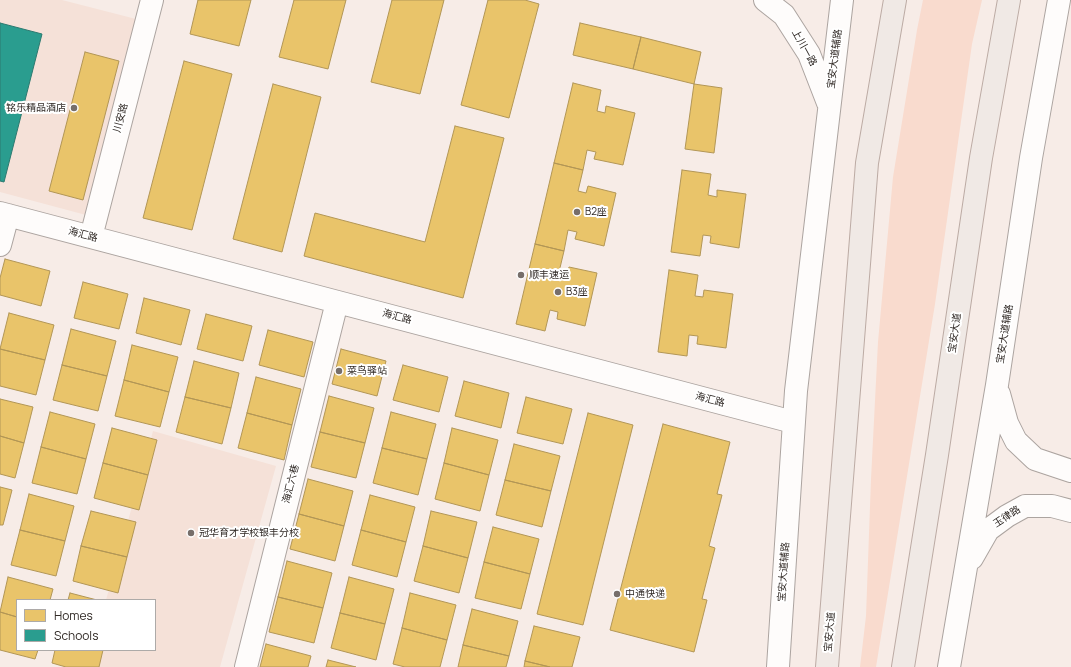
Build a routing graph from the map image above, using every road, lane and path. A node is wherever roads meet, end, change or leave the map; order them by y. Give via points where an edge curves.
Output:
1 (152, 0) edge
2 (765, 0) edge
3 (842, 0) edge
4 (895, 0) edge
5 (1009, 0) edge
6 (1059, 0) edge
7 (830, 105) junction
8 (4, 214) edge
9 (90, 237) junction
10 (0, 245) edge
11 (337, 302) junction
12 (997, 385) junction
13 (793, 422) junction
14 (1071, 471) edge
15 (1071, 511) edge
16 (965, 569) junction
17 (246, 667) edge
18 (778, 667) edge
19 (827, 667) edge
20 (903, 667) edge
21 (949, 667) edge

1 - 9 main road, 川安路
2 - 7 main road, 上川一路 via 784,15 809,54
3 - 7 main road, 宝安大道辅路
4 - 19 main road, 宝安大道 via 867,163
5 - 20 main road, 宝安大道 via 981,158
6 - 12 main road, 宝安大道辅路 via 1031,158
7 - 13 main road, 宝安大道辅路
8 - 9 main road, 海汇路
8 - 10 main road
9 - 11 main road, 海汇路
11 - 13 main road, 海汇路
11 - 17 main road, 海汇六巷
12 - 14 main road via 1007,424 1016,442 1035,459
12 - 16 main road, 宝安大道辅路
13 - 18 main road, 宝安大道辅路
15 - 16 main road, 玉律路 via 1052,506 1025,506 988,530
16 - 21 main road, 宝安大道辅路

